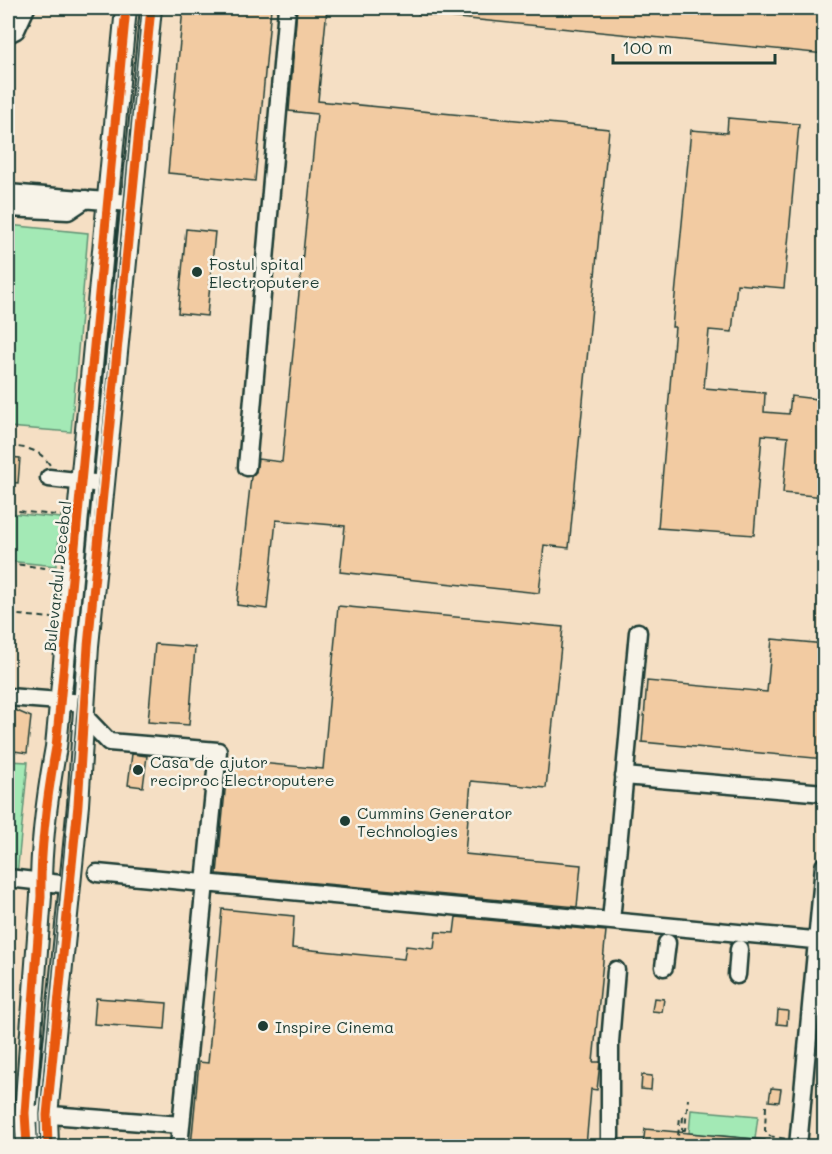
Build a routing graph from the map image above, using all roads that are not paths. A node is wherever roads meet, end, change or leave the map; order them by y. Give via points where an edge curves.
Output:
1 (26, 8) edge
2 (126, 8) edge
3 (151, 8) edge
4 (287, 8) edge
5 (8, 34) edge
6 (8, 193) edge
7 (86, 199) junction
8 (108, 201) junction
9 (130, 203) junction
10 (8, 208) edge
11 (247, 467) dead end
12 (50, 471) road end
13 (81, 482) junction
14 (104, 484) junction
15 (638, 632) dead end
16 (8, 697) edge
17 (60, 701) junction
18 (84, 710) junction
19 (624, 776) junction
20 (825, 793) edge
21 (825, 866) edge
22 (97, 873) dead end
23 (8, 878) edge
24 (41, 882) junction
25 (70, 885) junction
26 (205, 885) junction
27 (611, 921) junction
28 (667, 943) dead end
29 (820, 946) edge
30 (739, 949) dead end
31 (664, 968) dead end
32 (616, 970) dead end
33 (737, 975) dead end
34 (50, 1093) junction
35 (25, 1113) junction
36 (47, 1115) junction
37 (79, 1117) junction
38 (181, 1125) junction
39 (795, 1143) edge
40 (27, 1146) edge
41 (48, 1146) edge
42 (179, 1146) edge
43 (610, 1146) edge

1 - 5 street via 16,30
2 - 8 main road, Bulevardul Decebal
3 - 9 main road
4 - 11 street
6 - 7 street
7 - 8 street
7 - 10 street via 68,211
8 - 9 street
8 - 13 main road, Bulevardul Decebal
9 - 14 main road
12 - 13 street
13 - 14 street
13 - 17 main road, Bulevardul Decebal
14 - 18 main road
15 - 19 street
16 - 17 street
17 - 18 street
17 - 24 main road, Bulevardul Decebal
18 - 25 main road
18 - 26 street via 109,741 218,751
19 - 20 street
19 - 27 street
21 - 29 street
22 - 26 street
23 - 24 street
24 - 25 street
24 - 35 main road, Bulevardul Decebal
25 - 34 main road
26 - 27 street
26 - 38 street
27 - 29 street
28 - 31 street
29 - 39 street
30 - 33 street
32 - 43 street via 610,1042
34 - 36 main road
34 - 37 street
35 - 36 street
35 - 40 main road, Bulevardul Decebal
36 - 37 street
36 - 41 main road
37 - 38 street
38 - 42 street

